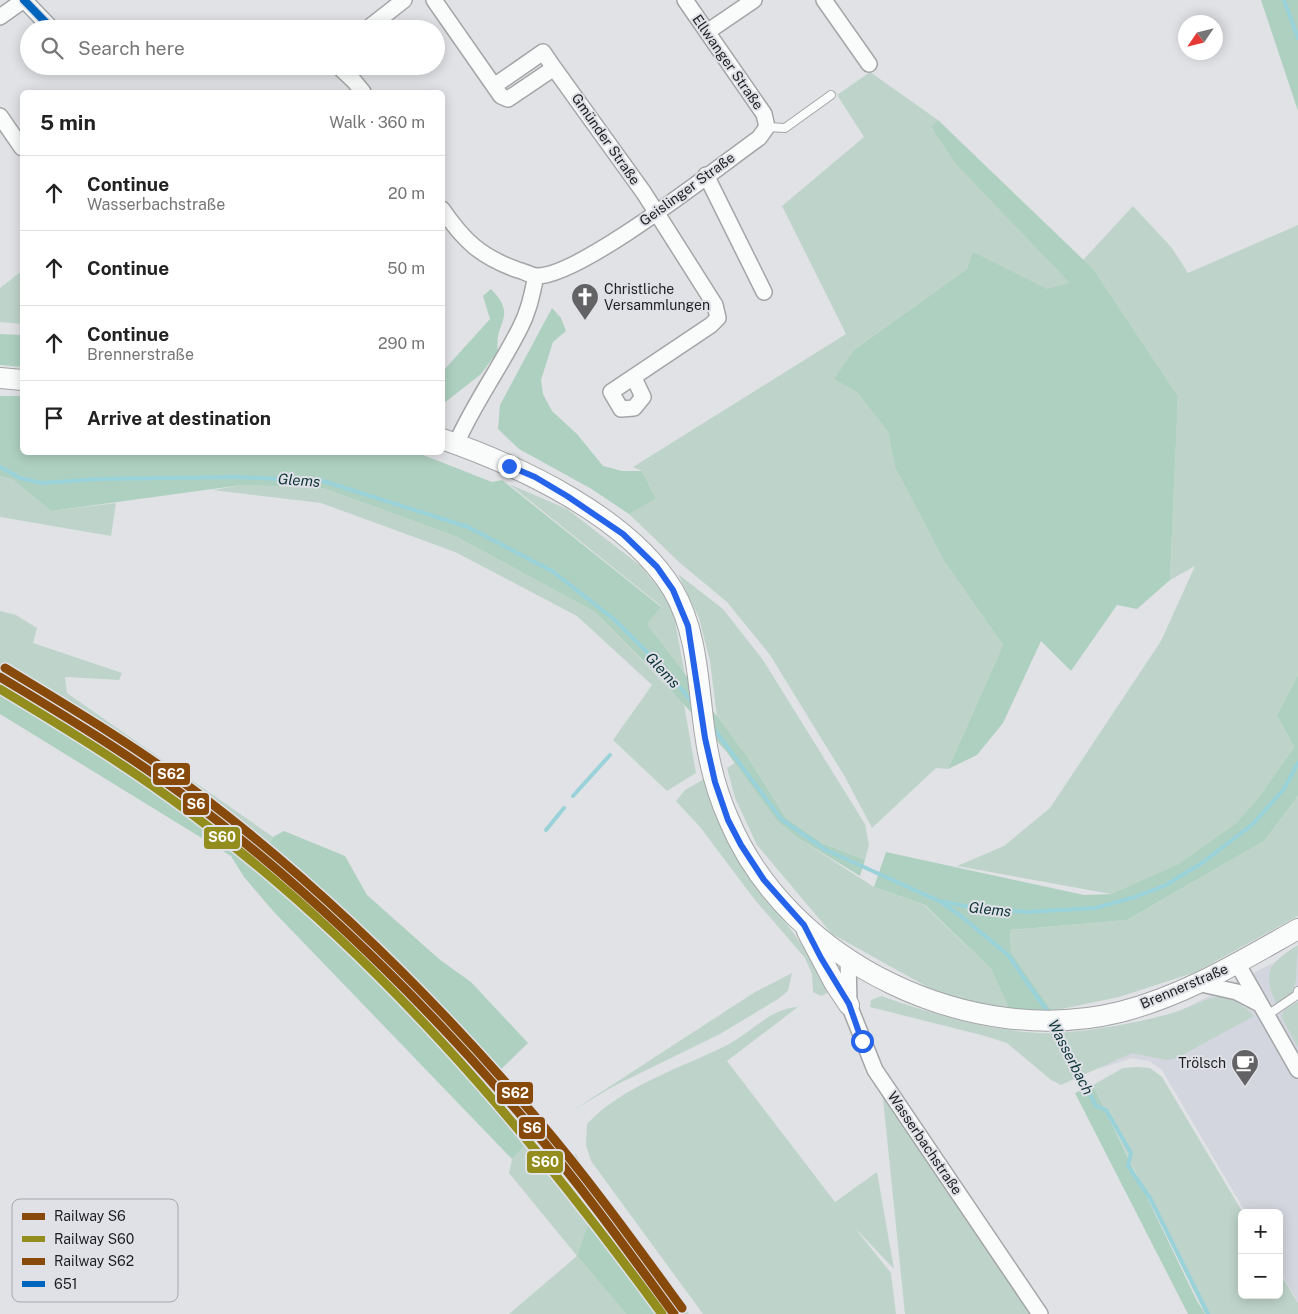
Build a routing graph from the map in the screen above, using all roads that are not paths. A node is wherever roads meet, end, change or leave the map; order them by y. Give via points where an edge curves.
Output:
1 (24, 0) edge
2 (404, 0) edge
3 (434, 0) edge
4 (685, 0) edge
5 (754, 0) edge
6 (824, 0) edge
7 (0, 17) edge
8 (43, 20) edge
9 (378, 20) edge
10 (707, 32) junction
11 (869, 64) dead end
12 (348, 75) edge
13 (362, 90) edge
14 (831, 95) dead end
15 (0, 116) edge
16 (767, 127) junction
17 (20, 145) edge
18 (706, 175) junction
19 (655, 212) junction
20 (445, 213) edge
21 (536, 276) junction
22 (764, 292) dead end
23 (0, 378) edge
24 (634, 378) dead end
25 (20, 380) edge
26 (449, 442) edge
27 (804, 925) junction
28 (1298, 929) edge
29 (848, 958) junction
30 (1237, 963) junction
31 (1197, 984) junction
32 (1298, 991) edge
33 (849, 1004) junction
34 (1263, 1010) junction
35 (1298, 1070) edge
36 (1040, 1314) edge

1 - 7 street
1 - 8 street
2 - 9 street
3 - 19 street, Gmünder Straße via 501,96 508,99 554,68
4 - 10 street, Ellwanger Straße
5 - 10 street
6 - 11 street
10 - 16 street, Ellwanger Straße via 764,114
12 - 13 street
14 - 16 lane via 785,128
15 - 17 street
16 - 18 street, Geislinger Straße via 759,138
18 - 19 street, Geislinger Straße
18 - 22 street
19 - 21 street, Geislinger Straße via 583,259 560,270
19 - 24 street, Gmünder Straße via 715,305 718,318
20 - 21 street via 460,234 481,253 503,265
21 - 26 street via 530,305 520,328
23 - 25 main road
26 - 27 main road, Brennerstraße via 535,477 623,534 657,567 673,590 688,626 705,738 728,820 764,880
27 - 29 main road, Brennerstraße
27 - 33 main road
28 - 30 main road, Brennerstraße
29 - 31 main road, Brennerstraße via 901,987 949,1006 980,1015 1036,1021 1120,1012
29 - 33 street, Wasserbachstraße
30 - 31 main road, Brennerstraße
30 - 34 street
31 - 34 street via 1237,992
32 - 34 lane
33 - 36 street, Wasserbachstraße via 875,1070
34 - 35 street

